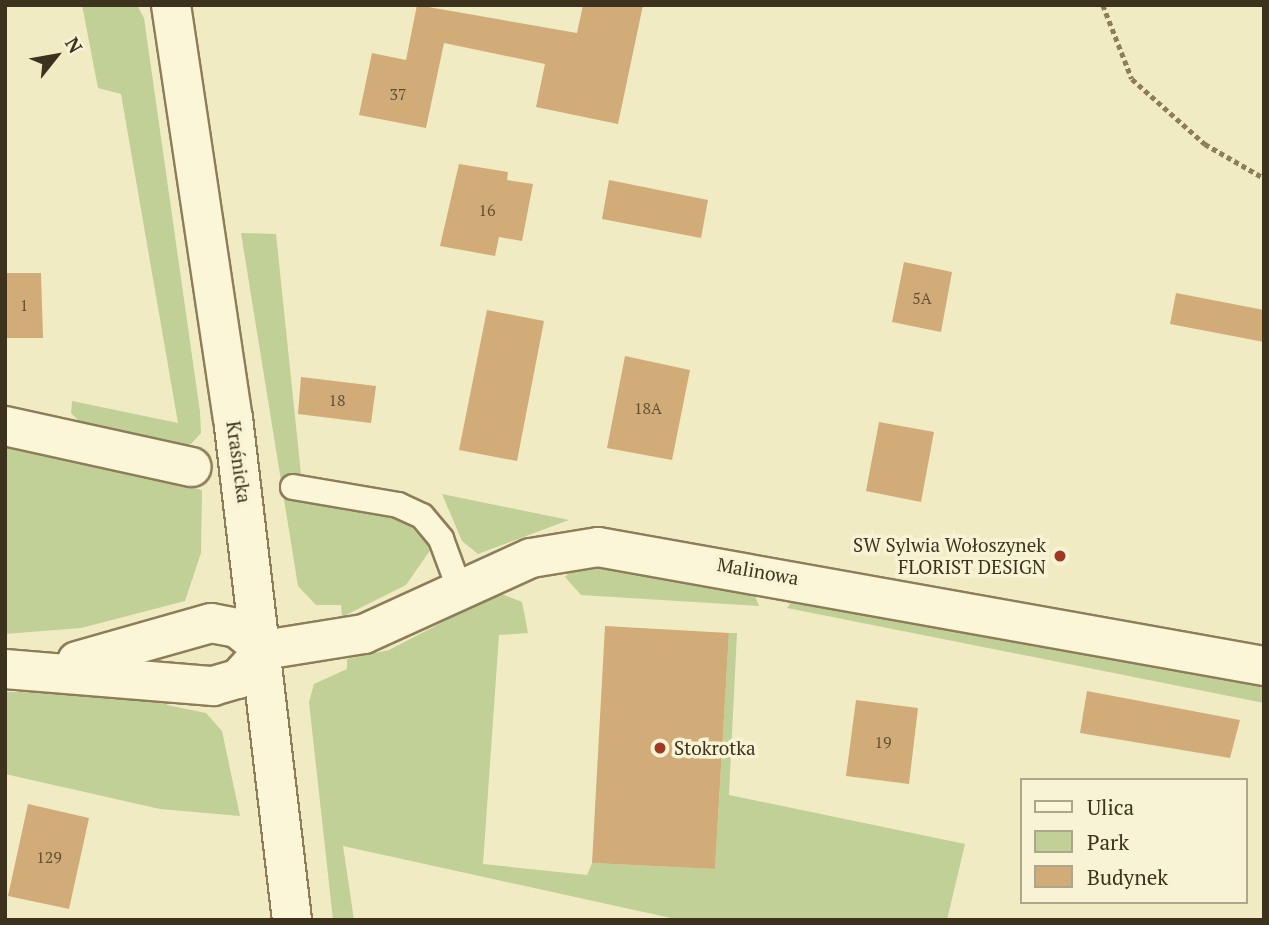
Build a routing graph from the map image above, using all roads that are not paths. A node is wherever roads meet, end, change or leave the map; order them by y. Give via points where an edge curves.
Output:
1 (171, 5) edge
2 (5, 426) edge
3 (192, 467) dead end
4 (293, 487) dead end
5 (461, 593) junction
6 (264, 650) junction
7 (1264, 666) edge
8 (21, 670) edge
9 (292, 920) edge

1 - 6 street, Kraśnicka
2 - 3 street
4 - 5 lane via 398,505 422,516 441,539
5 - 6 street, Malinowa via 364,634
5 - 7 street, Malinowa via 551,551 598,547
6 - 8 street via 237,628 211,623
6 - 8 street via 238,679 213,686
6 - 9 street, Kraśnicka

